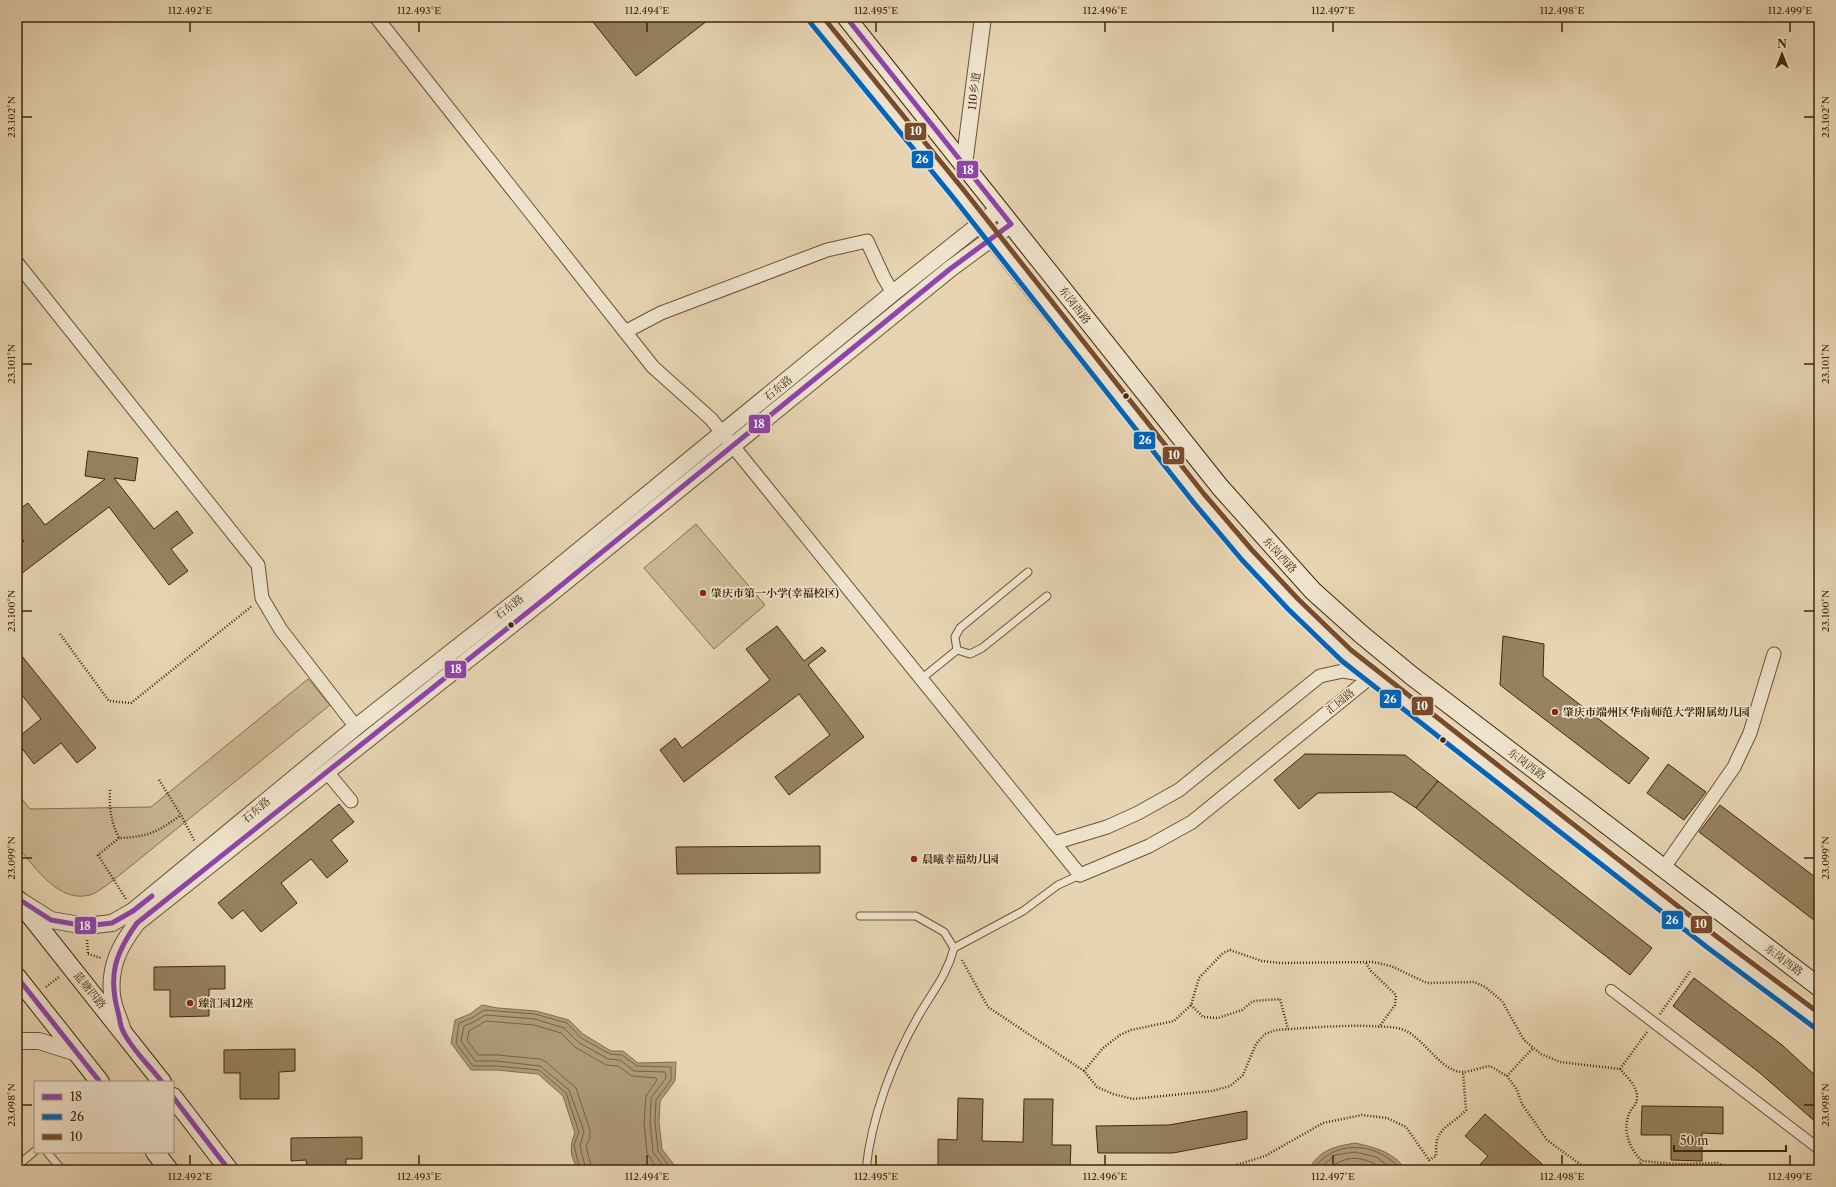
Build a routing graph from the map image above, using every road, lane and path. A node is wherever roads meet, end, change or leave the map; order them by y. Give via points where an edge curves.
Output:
1 (376, 17) edge
2 (814, 17) edge
3 (846, 17) edge
4 (983, 17) edge
5 (964, 165) junction
6 (999, 209) junction
7 (1011, 224) junction
8 (987, 230) junction
9 (17, 263) edge
10 (893, 293) junction
11 (625, 332) junction
12 (722, 434) junction
13 (733, 446) junction
14 (1028, 572) dead end
15 (1047, 596) dead end
16 (262, 598) junction
17 (60, 634) dead end
18 (957, 650) junction
19 (1774, 654) dead end
20 (1372, 676) junction
21 (921, 679) junction
22 (356, 727) junction
23 (327, 772) junction
24 (159, 780) dead end
25 (110, 790) dead end
26 (351, 801) dead end
27 (181, 815) junction
28 (119, 838) junction
29 (1054, 843) junction
30 (201, 855) junction
31 (1663, 869) junction
32 (1080, 875) junction
33 (17, 899) edge
34 (134, 911) junction
35 (860, 916) dead end
36 (954, 948) junction
37 (88, 954) dead end
38 (1365, 962) junction
39 (72, 968) junction
40 (1691, 970) dead end
41 (17, 977) edge
42 (1819, 987) edge
43 (1611, 990) dead end
44 (33, 998) junction
45 (1191, 1005) junction
46 (17, 1010) edge
47 (1819, 1022) edge
48 (1654, 1023) junction
49 (1379, 1027) junction
50 (1288, 1029) junction
51 (124, 1033) junction
52 (17, 1041) edge
53 (1533, 1048) junction
54 (77, 1053) junction
55 (1620, 1069) junction
56 (1084, 1071) junction
57 (1463, 1072) junction
58 (1507, 1076) junction
59 (99, 1081) edge
60 (161, 1081) edge
61 (174, 1098) edge
62 (1819, 1149) edge
63 (34, 1152) edge
64 (48, 1153) edge
65 (156, 1153) edge
66 (1642, 1162) junction
67 (17, 1166) edge
68 (62, 1170) edge
69 (170, 1170) edge
70 (229, 1170) edge
71 (866, 1170) edge
72 (1220, 1170) edge
73 (1588, 1170) edge
74 (1634, 1170) edge
75 (1732, 1170) edge

1 - 11 street
2 - 8 main road, 东岗西路
3 - 5 main road, 东岗西路
4 - 5 street, 110乡道
5 - 6 main road, 东岗西路
6 - 7 main road, 东岗西路
6 - 8 street
7 - 8 street
7 - 31 main road, 东岗西路 via 1220,488 1312,591 1412,676
8 - 10 street, 石东路
8 - 13 street, 石东路 via 950,269
8 - 20 main road, 东岗西路 via 1189,486 1247,555 1293,604
9 - 16 street via 258,565
10 - 11 street via 867,241 827,250 661,313
10 - 12 street, 石东路
11 - 12 street via 653,367 711,419
12 - 13 street
12 - 22 street, 石东路 via 538,584
13 - 21 street
13 - 23 street, 石东路
14 - 18 lane via 960,628 955,637
15 - 18 lane via 982,648 970,654
16 - 17 path via 131,703 110,701
16 - 22 street via 281,630
18 - 21 lane
19 - 31 street via 1750,733 1734,767
20 - 29 street, 汇园路 via 1343,671 1320,676 1179,790 1107,827
20 - 32 street, 汇园路 via 1192,822 1149,846
20 - 47 main road, 东岗西路 via 1712,942
21 - 29 street
22 - 30 street, 石东路
23 - 26 street
23 - 51 street, 石东路 via 137,923 123,941 114,962 112,996
24 - 27 path
25 - 28 path via 109,808
27 - 28 path via 147,836
27 - 30 path
28 - 34 path via 98,855
29 - 32 street
30 - 34 street, 石东路
31 - 42 main road, 东岗西路
32 - 36 lane via 1058,886 1022,911
33 - 34 street, 石东路 via 51,920 86,926 112,923
33 - 39 main road, 蓝塘四路
35 - 36 lane via 916,916 944,932
36 - 56 path via 988,1007
36 - 71 lane via 949,966 918,1016 895,1065 873,1128
37 - 39 path
38 - 45 path via 1280,963 1262,961 1230,950 1223,953 1199,978
38 - 49 path via 1396,995 1395,1005
38 - 53 path via 1391,966 1427,983 1474,982 1485,987 1502,1001 1524,1040
39 - 44 path
39 - 51 main road, 蓝塘四路
40 - 48 path
41 - 44 main road
43 - 48 street
44 - 46 path
44 - 54 main road
45 - 50 path via 1203,1017 1218,1018 1242,1010 1253,1001 1280,999
45 - 56 path via 1174,1021 1131,1030 1120,1035 1103,1048
48 - 55 path
48 - 62 street
49 - 50 path
49 - 57 path via 1404,1030 1416,1037 1448,1067
50 - 56 path via 1265,1034 1256,1044 1243,1075 1230,1086 1212,1091 1133,1099 1098,1087
51 - 60 main road, 蓝塘四路
52 - 54 street via 39,1041
53 - 55 path via 1560,1062
53 - 58 path
54 - 59 main road
55 - 66 path via 1636,1091 1636,1105 1630,1112 1626,1127 1632,1150
57 - 58 path via 1490,1066
57 - 72 path via 1466,1110 1441,1131 1437,1140 1436,1156 1429,1160 1406,1127 1387,1118 1362,1114 1323,1123 1265,1156
58 - 73 path via 1517,1090 1522,1104 1547,1140
61 - 70 main road
63 - 67 lane
64 - 68 lane
65 - 69 main road
66 - 74 path
66 - 75 path via 1718,1163

